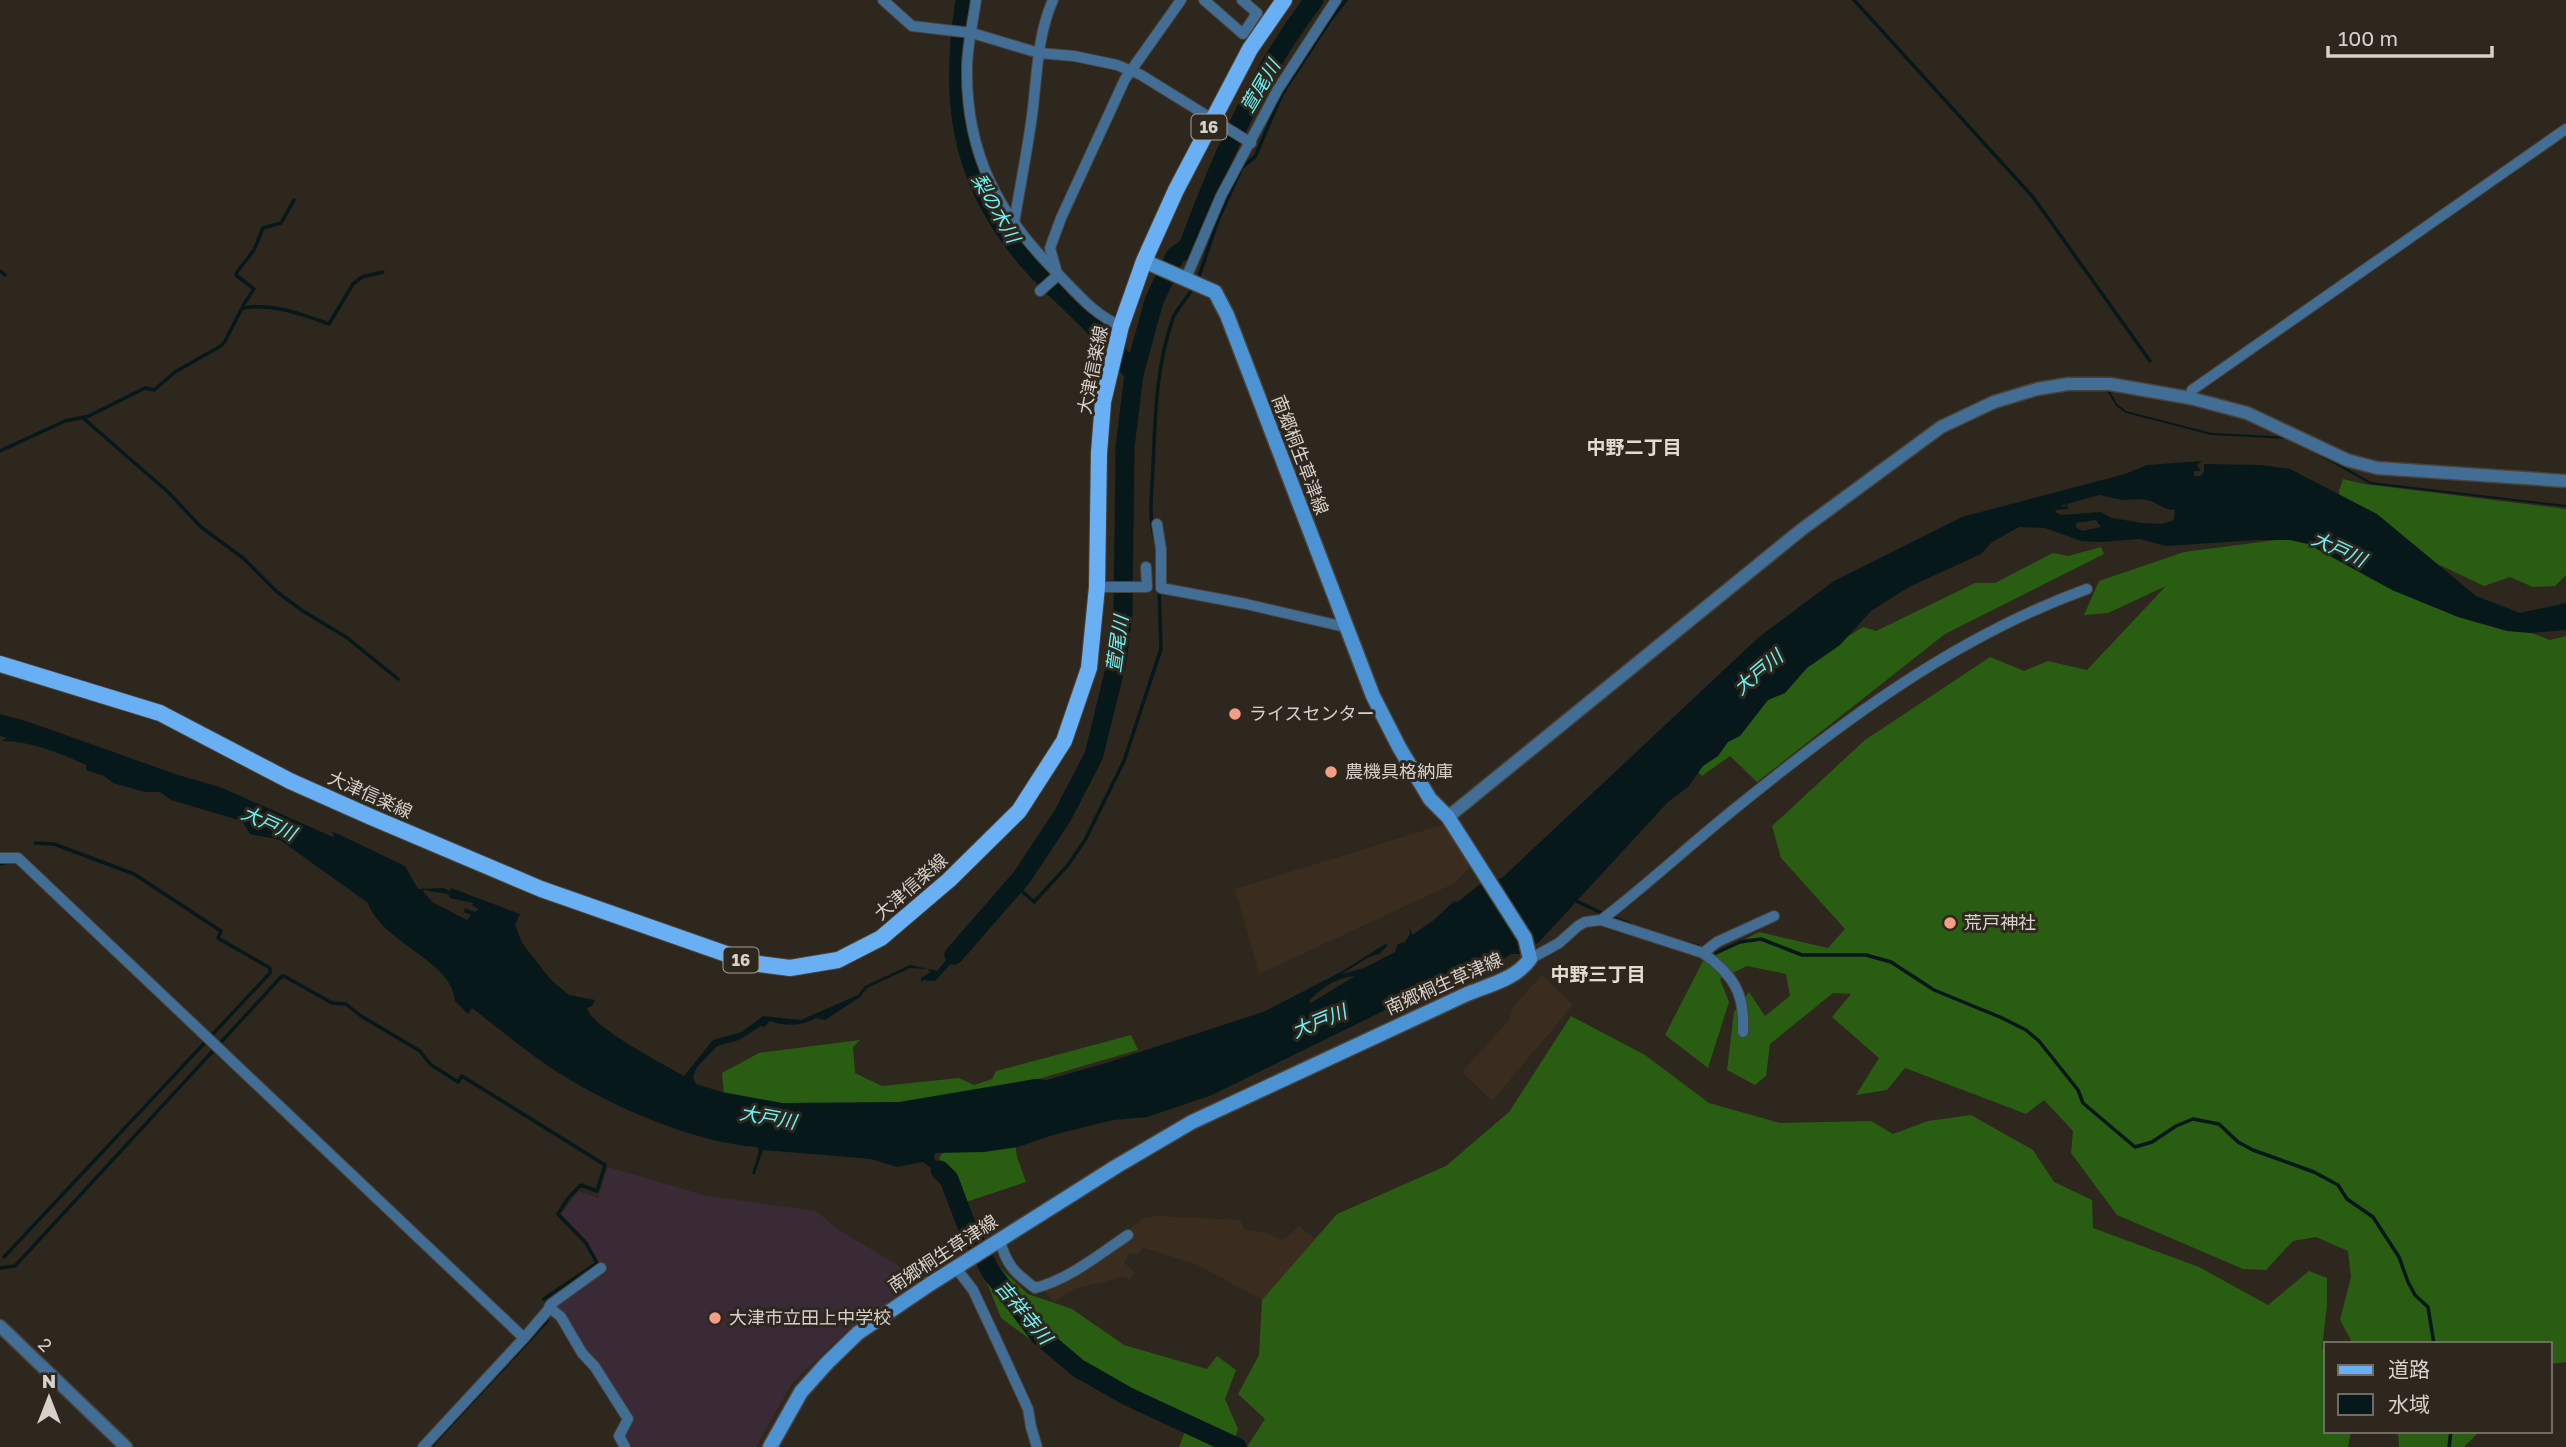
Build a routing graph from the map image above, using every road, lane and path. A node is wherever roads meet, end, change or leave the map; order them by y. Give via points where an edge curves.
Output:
1 (883, 0) edge
2 (976, 0) edge
3 (1053, 0) edge
4 (1181, 0) edge
5 (1204, 0) edge
6 (1242, 0) edge
7 (1284, 0) edge
8 (1336, 0) edge
9 (1255, 29) junction
10 (970, 33) junction
11 (1039, 53) junction
12 (1130, 70) junction
13 (1216, 123) junction
14 (2566, 129) edge
15 (1251, 143) junction
16 (1014, 223) junction
17 (1147, 262) junction
18 (1058, 274) junction
19 (1184, 277) junction
20 (1040, 291) dead end
21 (1119, 333) junction
22 (2190, 398) junction
23 (2566, 481) edge
24 (1157, 524) dead end
25 (1146, 567) dead end
26 (1102, 587) junction
27 (2087, 589) dead end
28 (1345, 627) junction
29 (0, 664) edge
30 (1448, 817) junction
31 (0, 858) edge
32 (1774, 916) dead end
33 (1605, 917) junction
34 (1703, 953) junction
35 (1530, 955) junction
36 (1743, 1031) dead end
37 (1128, 1236) dead end
38 (998, 1241) junction
39 (601, 1268) dead end
40 (956, 1268) junction
41 (549, 1307) junction
42 (0, 1326) edge
43 (524, 1338) junction
44 (126, 1447) edge
45 (423, 1447) edge
46 (625, 1447) edge
47 (770, 1447) edge
48 (1037, 1447) edge

1 - 10 street via 912,26
2 - 10 street
3 - 11 street
4 - 12 street
5 - 9 street via 1243,34
6 - 9 street via 1257,13
7 - 9 main road, 大津信楽線 / 16
8 - 15 street via 1278,89
9 - 13 main road, 大津信楽線 / 16
10 - 11 street
10 - 16 street via 968,101 973,129 986,174
11 - 12 street
11 - 16 street
12 - 13 street
12 - 18 street via 1050,248
13 - 15 street
13 - 17 main road, 大津信楽線 / 16 via 1176,190
14 - 22 street via 2200,384
15 - 19 street
16 - 18 street
17 - 19 main road, 南郷桐生草津線
17 - 21 main road, 大津信楽線 / 16
18 - 20 street
18 - 21 street
19 - 28 main road, 南郷桐生草津線 via 1215,292 1227,314
21 - 26 main road, 大津信楽線 / 16 via 1103,402 1099,453
22 - 23 street via 2247,413 2347,460 2376,468
22 - 30 street via 2110,384 2068,384 1994,402 1941,427 1801,530
24 - 28 street via 1161,588
25 - 26 street via 1147,587
26 - 29 main road, 大津信楽線 / 16 via 1089,668 1064,741 1018,811 949,880 881,938 838,960 790,968 752,963 541,889 290,781 160,713
27 - 33 street via 2043,605 1916,673 1731,811
28 - 30 main road, 南郷桐生草津線 via 1398,747 1430,799
30 - 35 main road, 南郷桐生草津線 via 1525,939
31 - 43 street via 18,858
32 - 34 street
33 - 34 street
33 - 35 street via 1585,922 1559,943
34 - 36 street via 1736,986 1744,1009
35 - 38 main road, 南郷桐生草津線 via 1522,970 1512,976 1192,1122
37 - 38 street via 1091,1261 1035,1288 1017,1275
38 - 40 main road, 南郷桐生草津線
39 - 41 street
40 - 47 main road, 南郷桐生草津線 via 858,1333 801,1392
40 - 48 street via 973,1290 1028,1409
41 - 43 street
41 - 46 street via 561,1317 628,1419 619,1436
42 - 44 street, 2
43 - 45 street

